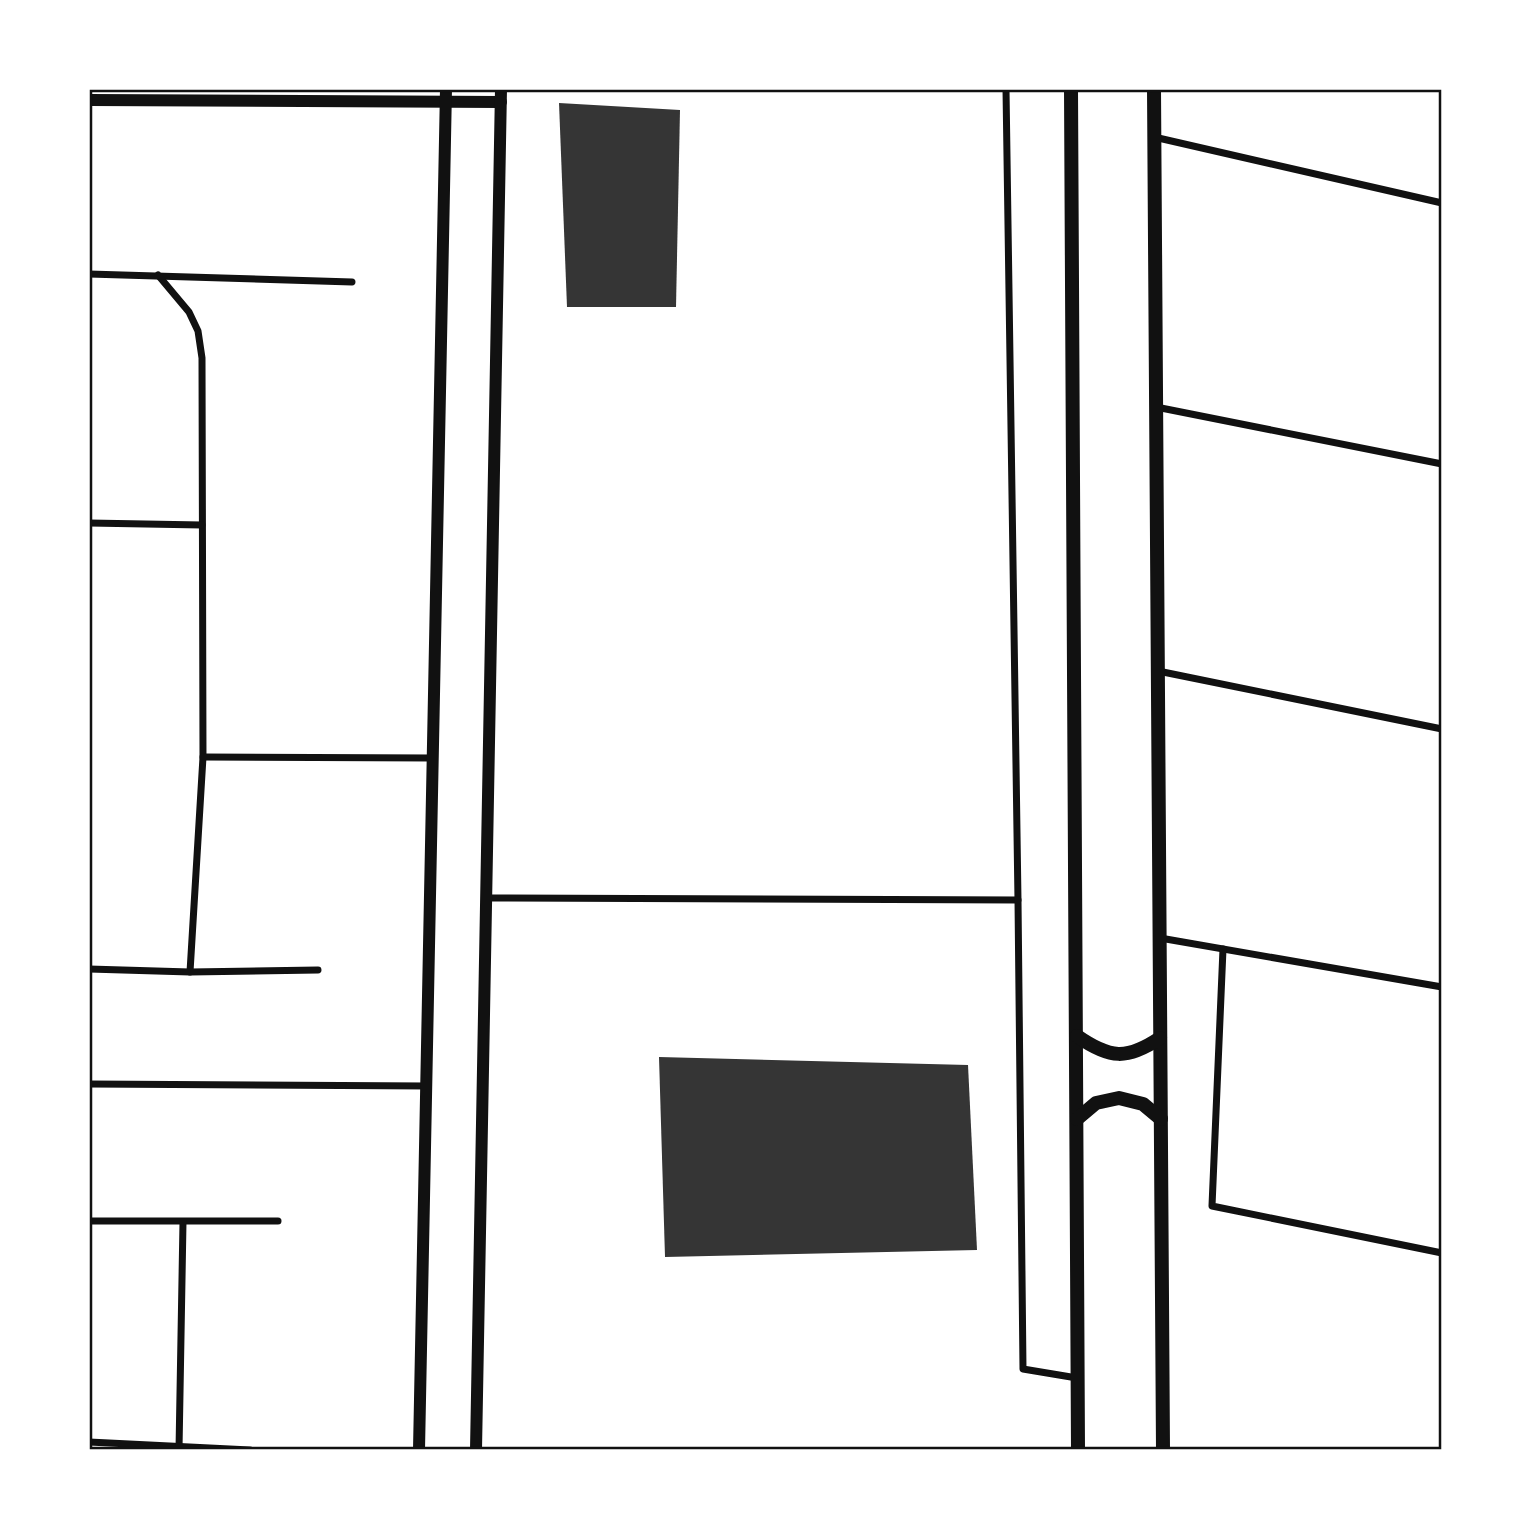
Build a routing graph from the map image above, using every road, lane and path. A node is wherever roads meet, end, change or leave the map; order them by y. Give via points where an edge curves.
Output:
1 (1006, 89) edge
2 (1071, 89) edge
3 (1154, 89) edge
4 (446, 95) edge
5 (501, 95) edge
6 (89, 100) edge
7 (1154, 137) junction
8 (1442, 203) edge
9 (89, 274) edge
10 (158, 275) junction
11 (352, 282) dead end
12 (1156, 407) junction
13 (1442, 464) edge
14 (89, 523) edge
15 (202, 526) junction
16 (1158, 671) junction
17 (1442, 729) edge
18 (203, 757) junction
19 (432, 758) junction
20 (485, 898) junction
21 (1018, 900) junction
22 (1159, 938) junction
23 (1223, 949) junction
24 (89, 968) edge
25 (318, 970) dead end
26 (190, 972) junction
27 (1442, 987) edge
28 (1077, 1036) junction
29 (1160, 1038) junction
30 (89, 1084) edge
31 (427, 1086) junction
32 (1077, 1119) junction
33 (1161, 1119) junction
34 (89, 1221) edge
35 (278, 1221) dead end
36 (183, 1222) junction
37 (1442, 1253) edge
38 (1078, 1378) junction
39 (89, 1442) edge
40 (179, 1448) edge
41 (250, 1450) edge
42 (419, 1450) edge
43 (476, 1450) edge
44 (1077, 1450) edge
45 (1163, 1450) edge

1 - 21 street
2 - 28 main road
3 - 7 main road
4 - 5 street
4 - 6 street
4 - 19 street
5 - 20 street
7 - 8 street
7 - 12 main road
9 - 10 street
10 - 11 street
10 - 15 street via 189,312 198,331
12 - 13 street
12 - 16 main road
14 - 15 street
15 - 18 street
16 - 17 street
16 - 22 main road
18 - 19 street
18 - 26 street
19 - 31 street
20 - 21 street
20 - 43 street
21 - 38 street via 1023,1369
22 - 23 street
22 - 29 main road
23 - 27 street
23 - 37 street via 1212,1206
24 - 26 street
25 - 26 street
28 - 29 main road via 1096,1049 1118,1055 1141,1051
28 - 32 main road
29 - 33 main road
30 - 31 street
31 - 42 street
32 - 33 main road via 1096,1103 1119,1098 1143,1104
32 - 38 main road
33 - 45 main road
34 - 36 street
35 - 36 street
36 - 40 street
38 - 44 main road
39 - 40 street
40 - 41 street

